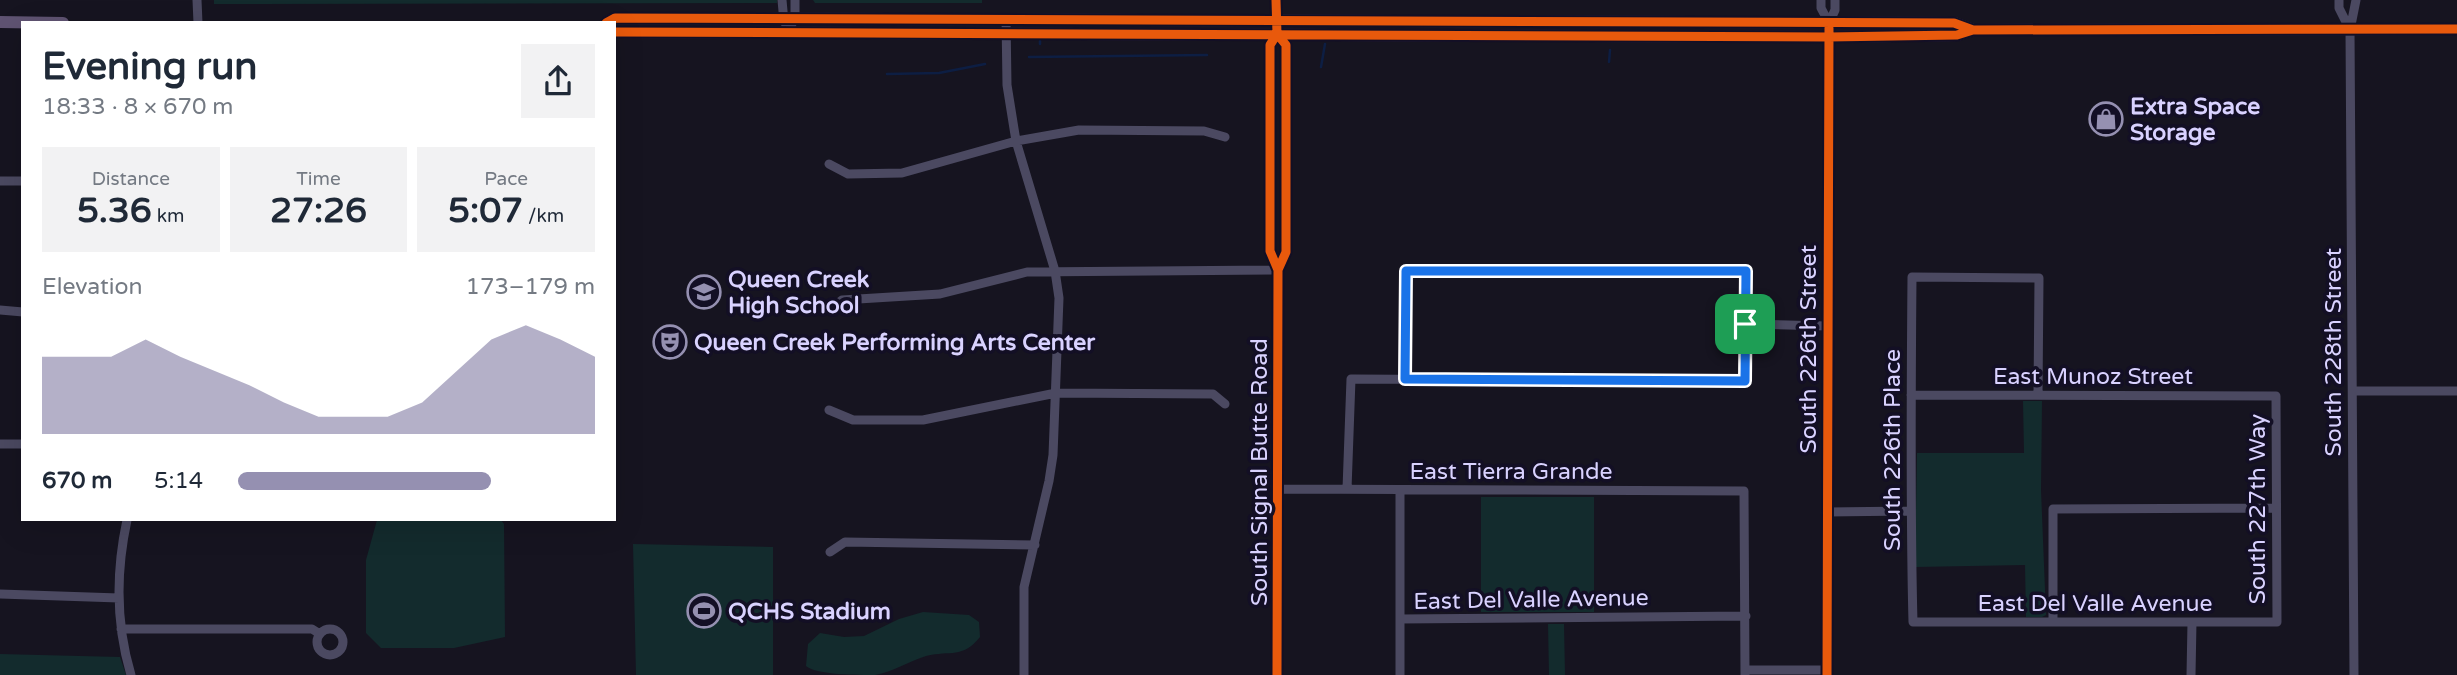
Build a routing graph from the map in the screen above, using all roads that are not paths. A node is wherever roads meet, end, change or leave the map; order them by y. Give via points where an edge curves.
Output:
1 (197, 0) edge
2 (782, 0) edge
3 (795, 0) edge
4 (1276, 0) edge
5 (1821, 0) edge
6 (1835, 0) edge
7 (2339, 0) edge
8 (2356, 0) edge
9 (789, 17) junction
10 (1006, 19) junction
11 (1277, 19) junction
12 (198, 21) edge
13 (610, 21) edge
14 (0, 22) edge
15 (21, 22) edge
16 (1829, 23) junction
17 (2457, 29) edge
18 (1973, 30) junction
19 (2350, 30) junction
20 (616, 32) edge
21 (788, 33) junction
22 (1006, 33) junction
23 (1277, 34) junction
24 (1829, 37) junction
25 (1225, 137) dead end
26 (1016, 141) junction
27 (829, 163) dead end
28 (0, 181) edge
29 (21, 181) edge
30 (1278, 270) junction
31 (1055, 271) junction
32 (832, 309) dead end
33 (0, 310) edge
34 (21, 312) edge
35 (1745, 324) junction
36 (1827, 326) junction
37 (1405, 379) junction
38 (2353, 391) junction
39 (2457, 391) edge
40 (1056, 393) junction
41 (1911, 396) junction
42 (2038, 396) junction
43 (2276, 396) joint
44 (1225, 404) dead end
45 (829, 410) dead end
46 (0, 444) edge
47 (21, 444) edge
48 (1278, 489) junction
49 (1348, 489) junction
50 (1399, 490) junction
51 (2276, 508) junction
52 (1910, 511) junction
53 (1827, 512) junction
54 (127, 521) edge
55 (1035, 545) junction
56 (830, 552) dead end
57 (0, 594) edge
58 (119, 598) junction
59 (1746, 616) junction
60 (1400, 620) junction
61 (1913, 622) joint
62 (2053, 622) junction
63 (2192, 622) junction
64 (2277, 622) joint
65 (121, 629) junction
66 (320, 634) dead end
67 (1745, 673) edge
68 (1827, 673) edge
69 (131, 675) edge
70 (1024, 675) edge
71 (1277, 675) edge
72 (1400, 675) edge
73 (2191, 675) edge
74 (2354, 675) edge

1 - 12 street
2 - 9 street
3 - 9 street
4 - 11 street, South Signal Butte Road
5 - 16 street
6 - 16 street
7 - 19 street, South 228th Street
8 - 19 street, South 228th Street
9 - 10 main road
9 - 13 main road
9 - 21 street
10 - 11 main road
10 - 22 street
11 - 16 main road
11 - 23 street, South Signal Butte Road
14 - 15 main road
16 - 18 main road via 1954,23
16 - 24 street, South 226th Street
17 - 19 main road
18 - 19 main road
18 - 24 main road via 1957,35
19 - 38 street, South 228th Street
20 - 21 main road
21 - 22 main road
22 - 23 main road
22 - 26 street via 1007,85
23 - 24 main road
23 - 30 street, South Signal Butte Road via 1270,45 1270,251
23 - 30 street, South Signal Butte Road via 1286,45 1286,252
24 - 36 street, South 226th Street
25 - 26 street via 1203,131 1079,130
26 - 27 street via 902,173 848,174
26 - 31 street
28 - 29 street
30 - 31 street
30 - 48 street, South Signal Butte Road
31 - 32 street via 1027,272 940,294 842,300
31 - 40 street via 1059,298
33 - 34 street
35 - 36 street
35 - 37 street via 1745,381
35 - 37 street via 1746,271 1406,271
36 - 53 street, South 226th Street
37 - 49 street via 1351,379
38 - 39 street
38 - 74 street, South 228th Street
40 - 44 street via 1213,394
40 - 45 street via 923,420 853,420
40 - 55 street via 1053,455
41 - 42 street, East Munoz Street
41 - 42 street, South 226th Place via 1912,277 2039,278
41 - 52 street, South 226th Place
42 - 43 street, East Munoz Street
43 - 51 street, South 227th Way
46 - 47 street
48 - 49 street, East Tierra Grande
48 - 71 street, South Signal Butte Road
49 - 50 street, East Tierra Grande
50 - 59 street, East Tierra Grande via 1744,491
50 - 60 street
51 - 62 street via 2053,509
51 - 64 street, South 227th Way
52 - 53 street
52 - 61 street, South 226th Place
53 - 68 street, South 226th Street
54 - 58 street
55 - 56 street via 845,542
55 - 70 street via 1024,587
57 - 58 street
58 - 65 street
59 - 60 street, East Del Valle Avenue
59 - 67 street
60 - 72 street
61 - 62 street, East Del Valle Avenue
62 - 63 street, East Del Valle Avenue
63 - 64 street, East Del Valle Avenue
63 - 73 street
65 - 66 street via 312,629
65 - 69 street
67 - 68 street

